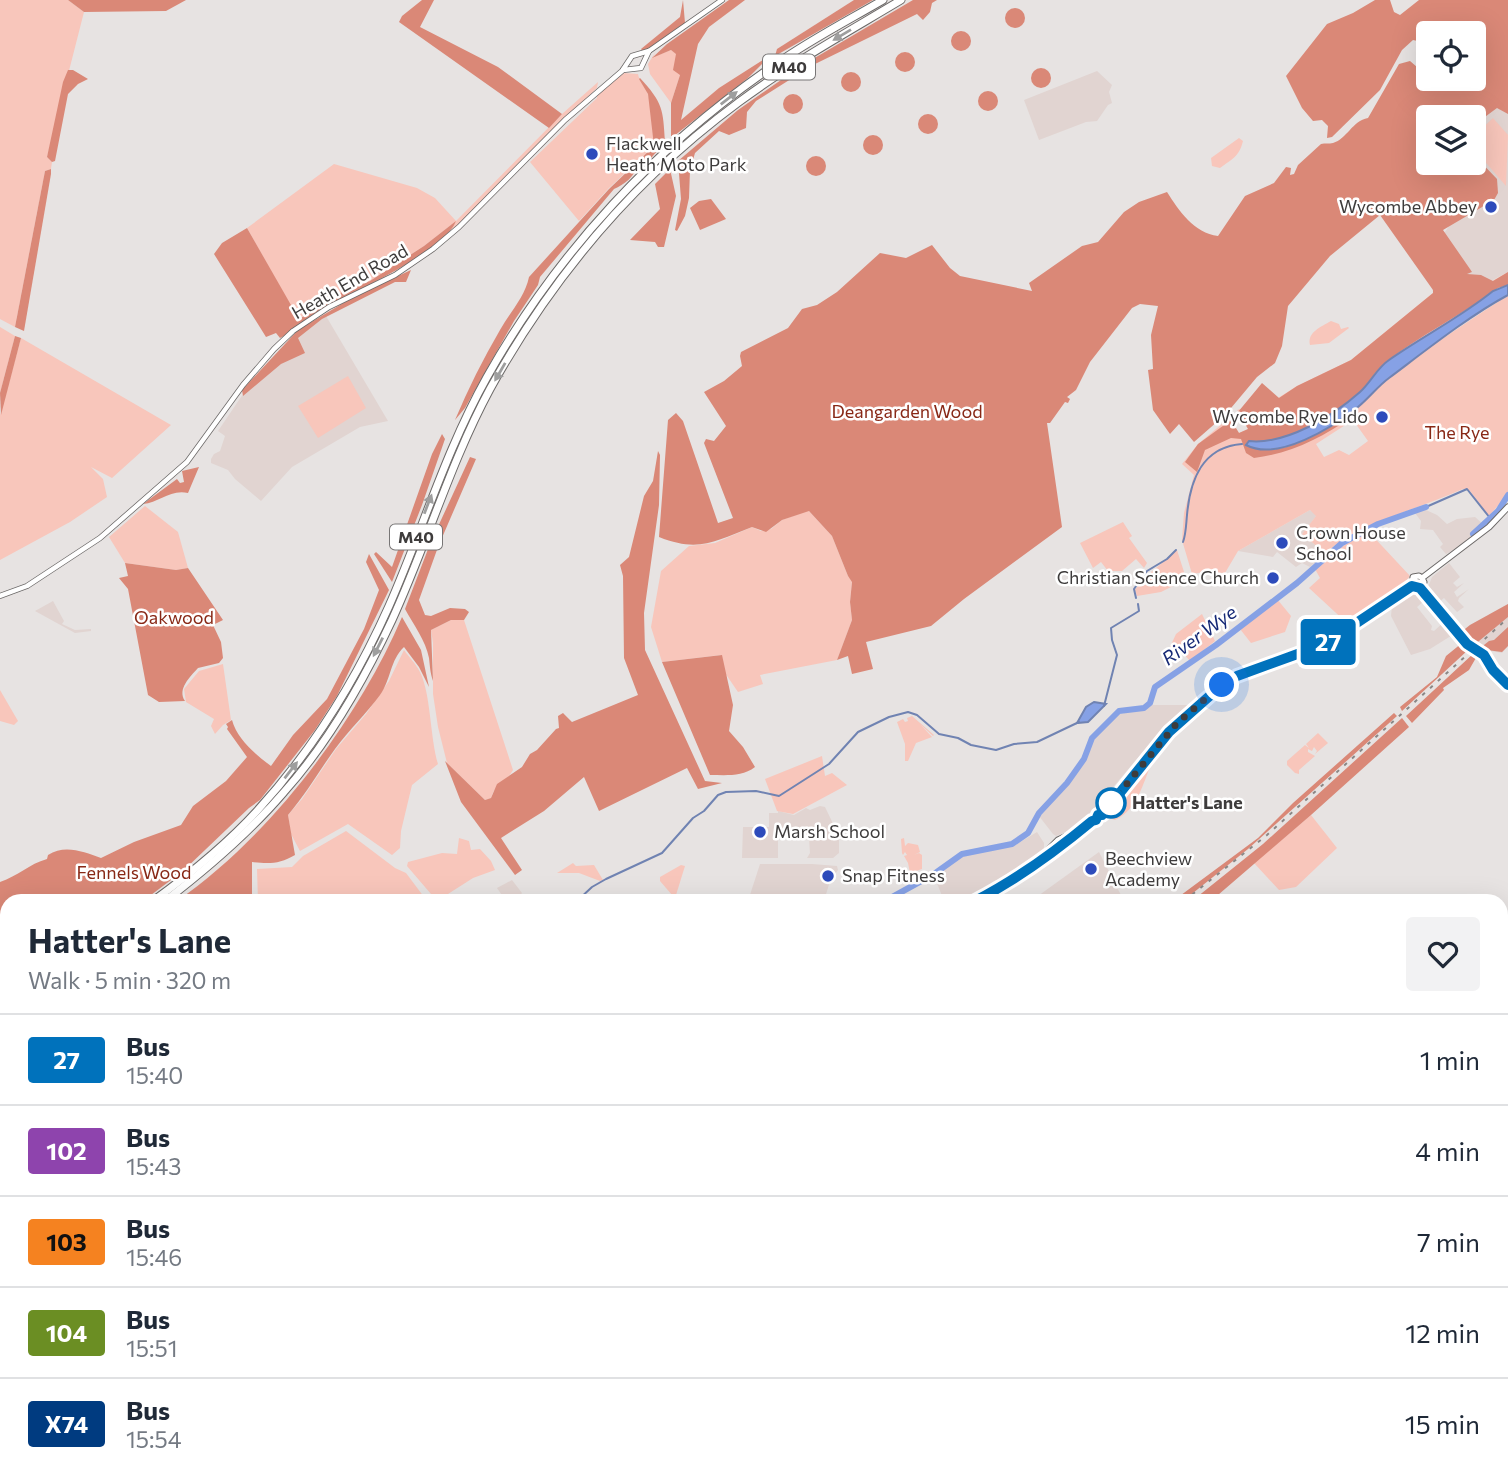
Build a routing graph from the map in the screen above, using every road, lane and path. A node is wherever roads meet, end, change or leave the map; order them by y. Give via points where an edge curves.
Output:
1 (722, 0) edge
2 (883, 0) edge
3 (901, 0) edge
4 (649, 51) junction
5 (639, 55) junction
6 (644, 61) junction
7 (629, 62) junction
8 (632, 69) junction
9 (622, 71) junction
10 (1508, 507) edge
11 (0, 596) edge
12 (1085, 827) junction
13 (1074, 835) junction
14 (1055, 847) dead end
15 (1031, 865) junction
16 (162, 894) edge
17 (173, 894) edge
18 (988, 894) edge

1 - 4 street
16 -> 2 highway, M40 via 257,811 325,723 387,610 475,398 567,257 682,135 776,64
3 -> 17 highway, M40 via 765,82 685,145 575,261 508,358 463,442 392,621 335,722 287,790 255,824
4 - 5 street
4 - 6 street
5 - 6 street
5 - 7 street
6 - 8 street via 639,70
7 - 8 street
7 - 9 street, Heath End Road
8 - 9 street, Heath End Road
9 - 11 street, Heath End Road via 433,249 293,331 243,385 187,462 100,538 27,586
10 - 12 main road via 1422,578 1421,587 1412,586 1325,644 1222,685 1169,732 1102,815
12 - 13 main road
12 - 15 main road via 1058,840
13 - 14 main road
13 - 15 main road
15 - 18 main road

